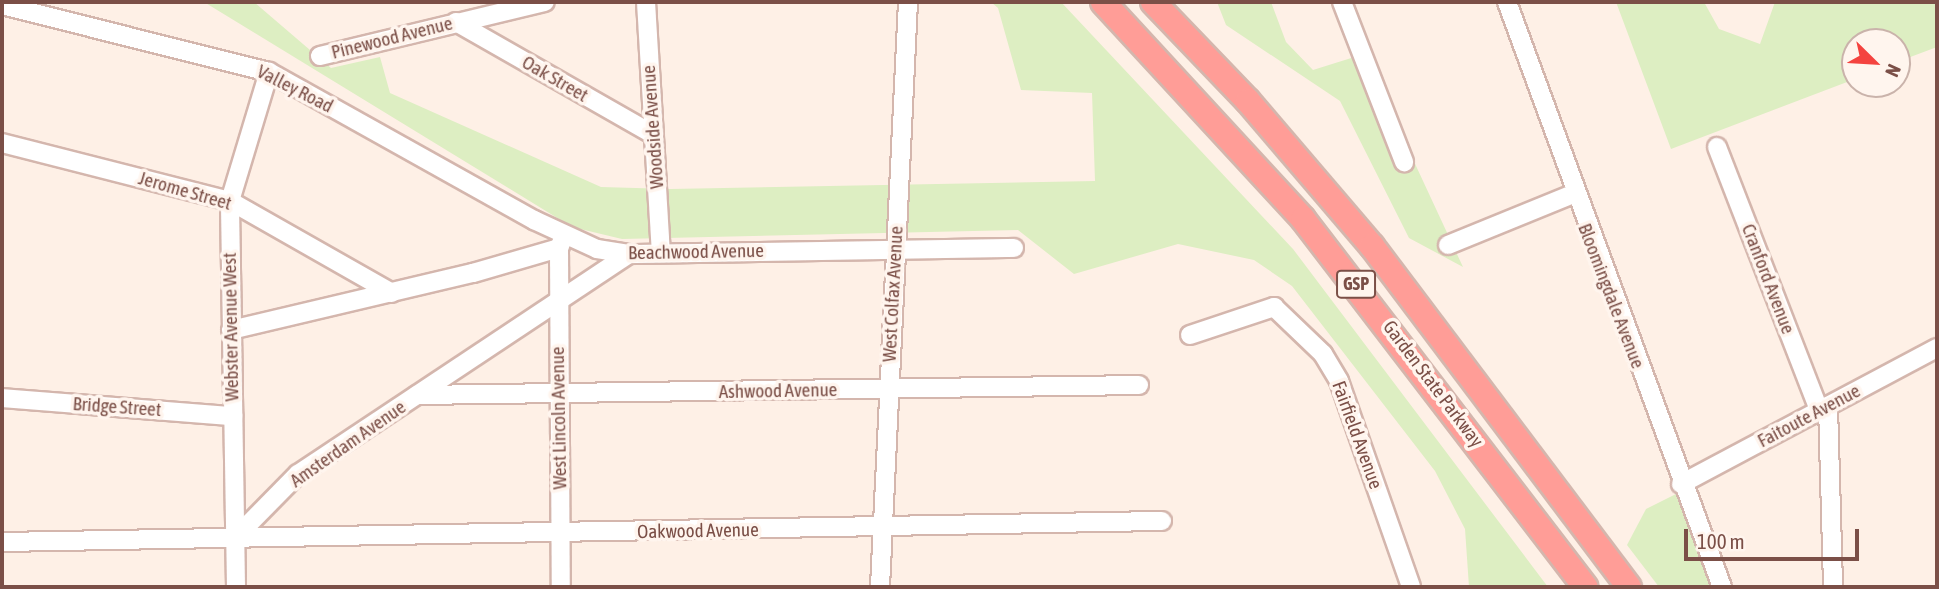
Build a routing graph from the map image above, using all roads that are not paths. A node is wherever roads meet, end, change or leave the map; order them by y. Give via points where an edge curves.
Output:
1 (545, 2) edge
2 (646, 2) edge
3 (908, 2) edge
4 (1102, 2) edge
5 (1153, 2) edge
6 (1507, 2) edge
7 (1346, 3) edge
8 (2, 5) edge
9 (456, 22) junction
10 (320, 56) dead end
11 (269, 72) junction
12 (654, 135) junction
13 (2, 143) edge
14 (1717, 147) dead end
15 (1404, 162) dead end
16 (1573, 194) junction
17 (230, 201) junction
18 (562, 242) junction
19 (1448, 245) dead end
20 (1014, 248) dead end
21 (895, 249) junction
22 (661, 253) junction
23 (629, 254) junction
24 (391, 293) junction
25 (558, 303) junction
26 (231, 330) junction
27 (1190, 335) dead end
28 (1937, 348) edge
29 (1139, 385) dead end
30 (889, 388) junction
31 (417, 395) junction
32 (559, 395) junction
33 (2, 398) edge
34 (1824, 408) junction
35 (233, 416) junction
36 (1681, 484) junction
37 (1161, 521) dead end
38 (883, 527) junction
39 (560, 533) junction
40 (235, 538) junction
41 (2, 542) edge
42 (236, 587) edge
43 (561, 587) edge
44 (880, 587) edge
45 (1411, 587) edge
46 (1585, 587) edge
47 (1629, 587) edge
48 (1722, 587) edge
49 (1833, 587) edge

1 - 9 street, Pinewood Avenue
2 - 12 street, Woodside Avenue
3 - 21 street, West Colfax Avenue
4 - 46 highway, Garden State Parkway / GSP via 1318,236
5 - 47 highway, Garden State Parkway / GSP via 1272,128 1372,246
6 - 16 street, Bloomingdale Avenue
7 - 15 street
8 - 11 street, Valley Road
9 - 10 street, Pinewood Avenue
9 - 12 street, Oak Street
11 - 17 street, Webster Avenue West
11 - 18 street, Valley Road
12 - 22 street, Woodside Avenue
13 - 17 street, Jerome Street
14 - 34 street, Cranford Avenue
16 - 19 street
16 - 36 street, Bloomingdale Avenue
17 - 24 street, Jerome Street
17 - 26 street, Webster Avenue West
18 - 23 street, Beachwood Avenue
18 - 24 street
18 - 25 street, West Lincoln Avenue
20 - 21 street, Beachwood Avenue
21 - 22 street, Beachwood Avenue
21 - 30 street, West Colfax Avenue
22 - 23 street, Beachwood Avenue
23 - 25 street, Amsterdam Avenue
24 - 26 street
25 - 31 street, Amsterdam Avenue
25 - 32 street, West Lincoln Avenue
26 - 35 street, Webster Avenue West
27 - 45 street, Fairfield Avenue via 1274,307 1289,316 1323,354 1339,381
28 - 34 street, Faitoute Avenue
29 - 30 street, Ashwood Avenue
30 - 32 street, Ashwood Avenue
30 - 38 street, West Colfax Avenue
31 - 32 street, Ashwood Avenue
31 - 40 street, Amsterdam Avenue via 298,474
32 - 39 street, West Lincoln Avenue
33 - 35 street, Bridge Street
34 - 36 street, Faitoute Avenue
34 - 49 street, Cranford Avenue
35 - 40 street, Webster Avenue West
36 - 48 street, Bloomingdale Avenue
37 - 38 street, Oakwood Avenue
38 - 39 street, Oakwood Avenue
38 - 44 street, West Colfax Avenue
39 - 40 street, Oakwood Avenue
39 - 43 street, West Lincoln Avenue
40 - 41 street
40 - 42 street, Webster Avenue West

